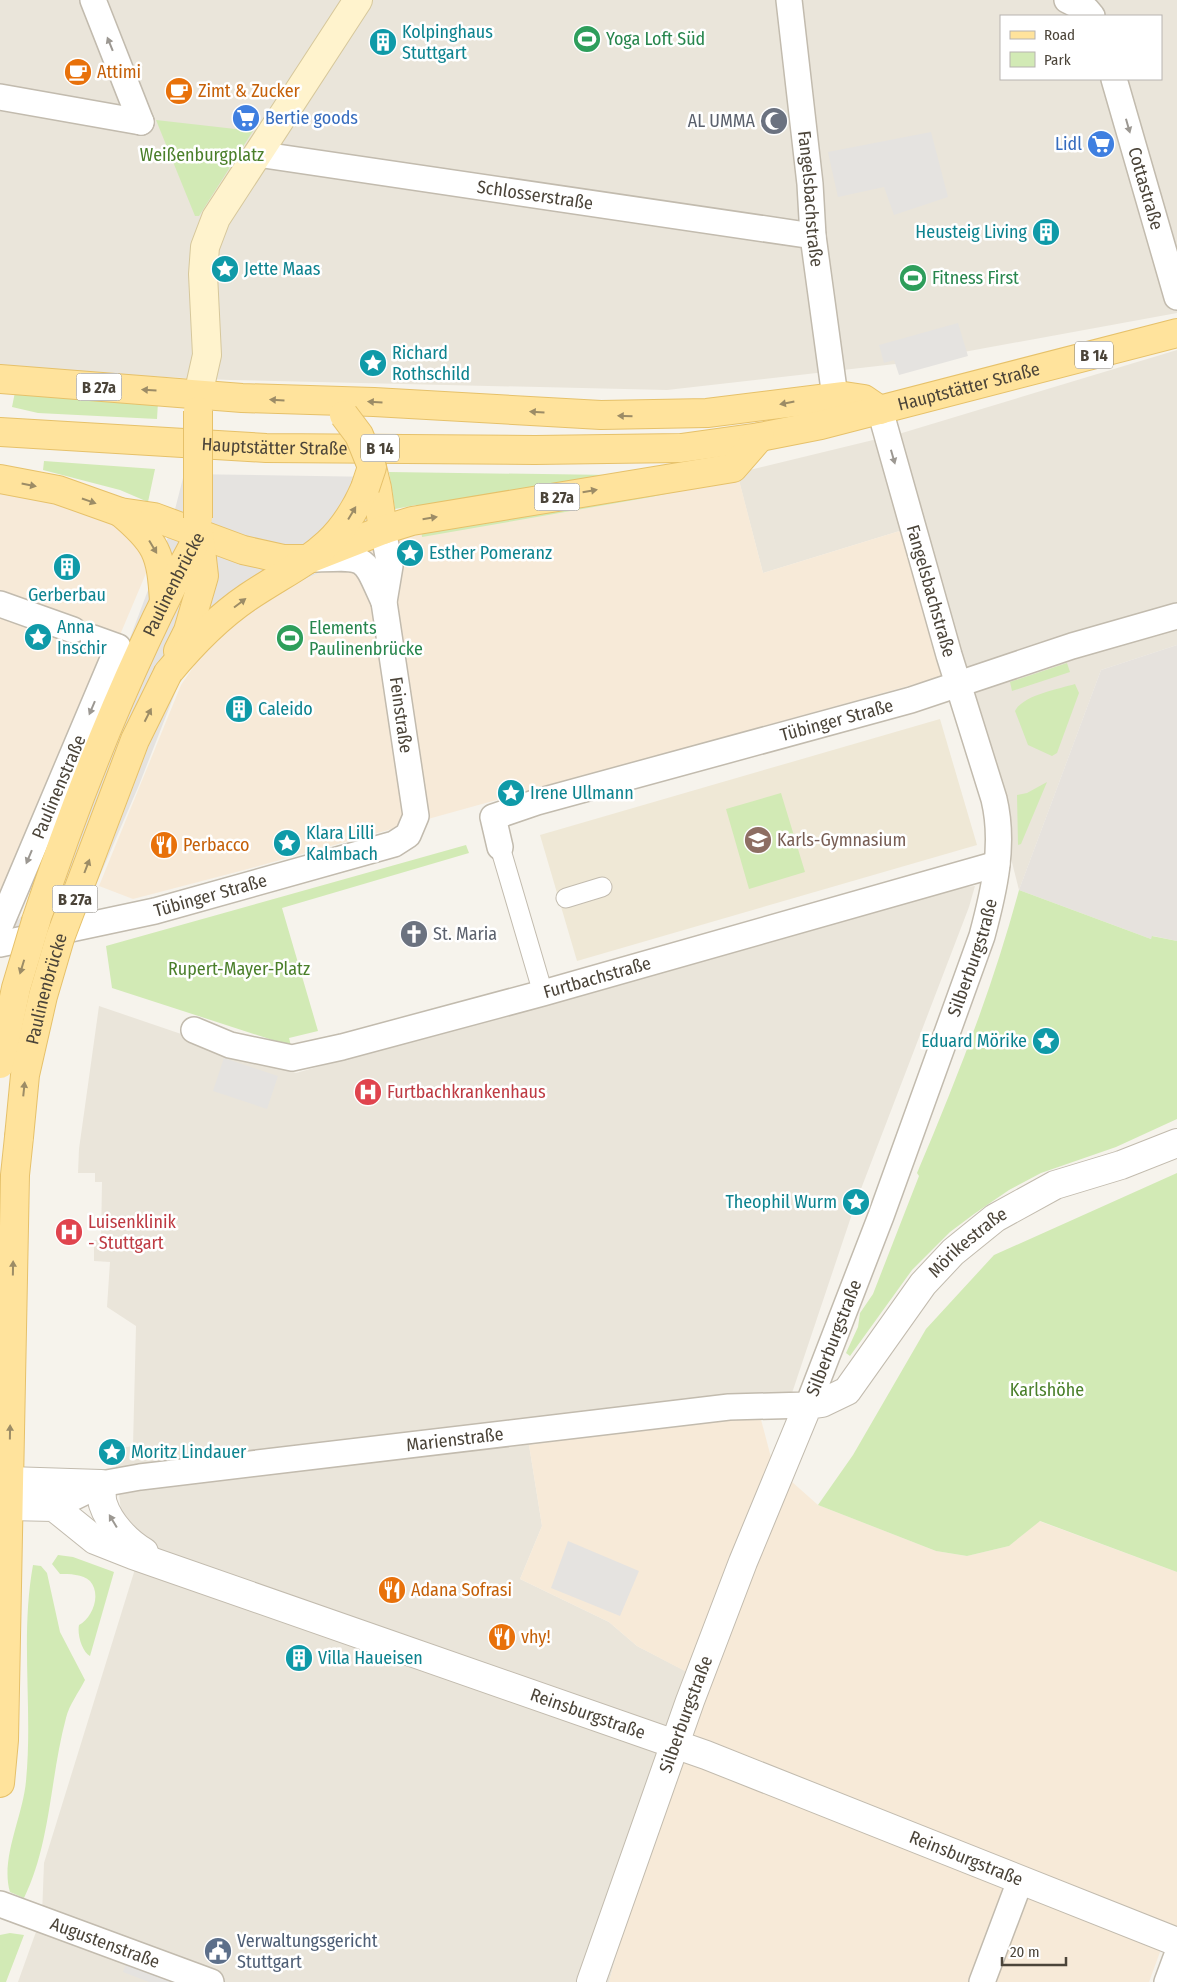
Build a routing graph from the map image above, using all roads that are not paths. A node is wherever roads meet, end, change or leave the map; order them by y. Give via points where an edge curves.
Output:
1 (93, 0) edge
2 (358, 0) edge
3 (789, 0) edge
4 (1114, 80) edge
5 (0, 96) edge
6 (257, 154) junction
7 (813, 236) junction
8 (1177, 297) edge
9 (1177, 333) edge
10 (207, 355) junction
11 (0, 379) edge
12 (835, 397) junction
13 (242, 398) junction
14 (313, 402) junction
15 (198, 403) junction
16 (880, 410) junction
17 (0, 432) edge
18 (760, 438) junction
19 (0, 479) edge
20 (371, 481) junction
21 (120, 512) junction
22 (199, 526) junction
23 (383, 530) junction
24 (309, 559) junction
25 (384, 602) junction
26 (0, 604) edge
27 (159, 612) junction
28 (1177, 616) edge
29 (195, 632) junction
30 (958, 684) junction
31 (412, 828) joint
32 (500, 847) joint
33 (997, 864) junction
34 (602, 886) dead end
35 (566, 898) dead end
36 (0, 926) edge
37 (0, 944) edge
38 (543, 992) junction
39 (194, 1030) dead end
40 (0, 1064) edge
41 (1177, 1143) edge
42 (808, 1405) junction
43 (101, 1484) junction
44 (4, 1495) edge
45 (54, 1507) junction
46 (162, 1564) junction
47 (675, 1744) junction
48 (0, 1783) edge
49 (1020, 1881) junction
50 (0, 1904) edge
51 (1177, 1942) edge
52 (1177, 1955) edge
53 (211, 1982) edge
54 (592, 1982) edge
55 (982, 1982) edge
56 (1167, 1982) edge

5 -> 1 street via 141,122
2 - 6 main road
3 - 7 street, Fangelsbachstraße
4 -> 8 street, Cottastraße
6 - 7 street, Schlosserstraße
6 - 10 main road via 216,218 205,247
7 - 12 street, Fangelsbachstraße
9 - 16 main road, Hauptstätter Straße / B 14
10 - 13 main road via 219,376
10 - 15 main road
15 -> 11 main road, B 27a
12 -> 14 main road, B 27a via 707,413 646,416
12 - 16 main road, B 27a via 864,399
14 -> 13 main road, B 27a
13 - 15 main road, B 27a
14 - 20 main road, bridge via 344,415 359,435
15 - 22 main road, B 27a, bridge
16 - 18 main road, Hauptstätter Straße / B 14
16 -> 30 street, Fangelsbachstraße
17 - 18 main road, Hauptstätter Straße / B 14 via 266,448 681,448
23 -> 18 main road, B 27a via 412,521 733,468
19 -> 21 main road, B 27a via 58,490
20 - 23 main road
24 -> 20 main road via 343,529
21 - 22 main road
21 -> 27 main road, B 27a via 147,537 158,554 162,570
22 - 24 main road via 243,550 273,557
22 - 27 main road, Paulinenbrücke / B 27a
22 - 29 main road, Paulinenbrücke / B 27a via 204,576
23 - 24 main road, B 27a
23 - 25 street, Feinstraße via 390,566
24 - 25 street, Feinstraße via 354,558 362,562 370,570
29 -> 24 main road, B 27a
25 - 31 street, Feinstraße via 416,816
26 -> 36 street, Paulinenstraße via 118,647
27 -> 40 main road, Paulinenbrücke / B 27a, bridge via 117,703 69,822 16,988
28 - 30 street, Tübinger Straße via 1062,649
44 -> 29 main road, Paulinenbrücke / B 27a, bridge via 15,1175 25,1075 60,938 135,740 168,673
30 - 32 street, Tübinger Straße via 888,707 537,802 493,818
30 - 33 street, Silberburgstraße via 998,816
31 - 37 street, Tübinger Straße via 408,835 394,844 297,872 120,920
32 - 38 street
33 - 38 street, Furtbachstraße
33 - 42 street, Silberburgstraße via 982,936 881,1216
34 - 35 street
38 - 39 street, Furtbachstraße via 292,1058 230,1045
41 - 42 street, Mörikestraße via 1121,1165 1055,1185 996,1218 954,1252 923,1284 847,1391 822,1403
42 - 43 street, Marienstraße via 729,1407
42 - 47 street, Silberburgstraße via 743,1562
43 - 44 street, Marienstraße
43 - 45 street, Marienstraße
46 -> 43 street, Reinsburgstraße via 131,1544 119,1530 103,1504
44 - 45 street
44 - 48 main road, B 27a via 4,1740
45 - 46 street, Reinsburgstraße via 94,1540
46 - 47 street, Reinsburgstraße
47 - 49 street, Reinsburgstraße
47 - 54 street, Silberburgstraße
49 - 51 street, Reinsburgstraße
49 - 55 street
50 - 53 street, Augustenstraße
52 - 56 street

